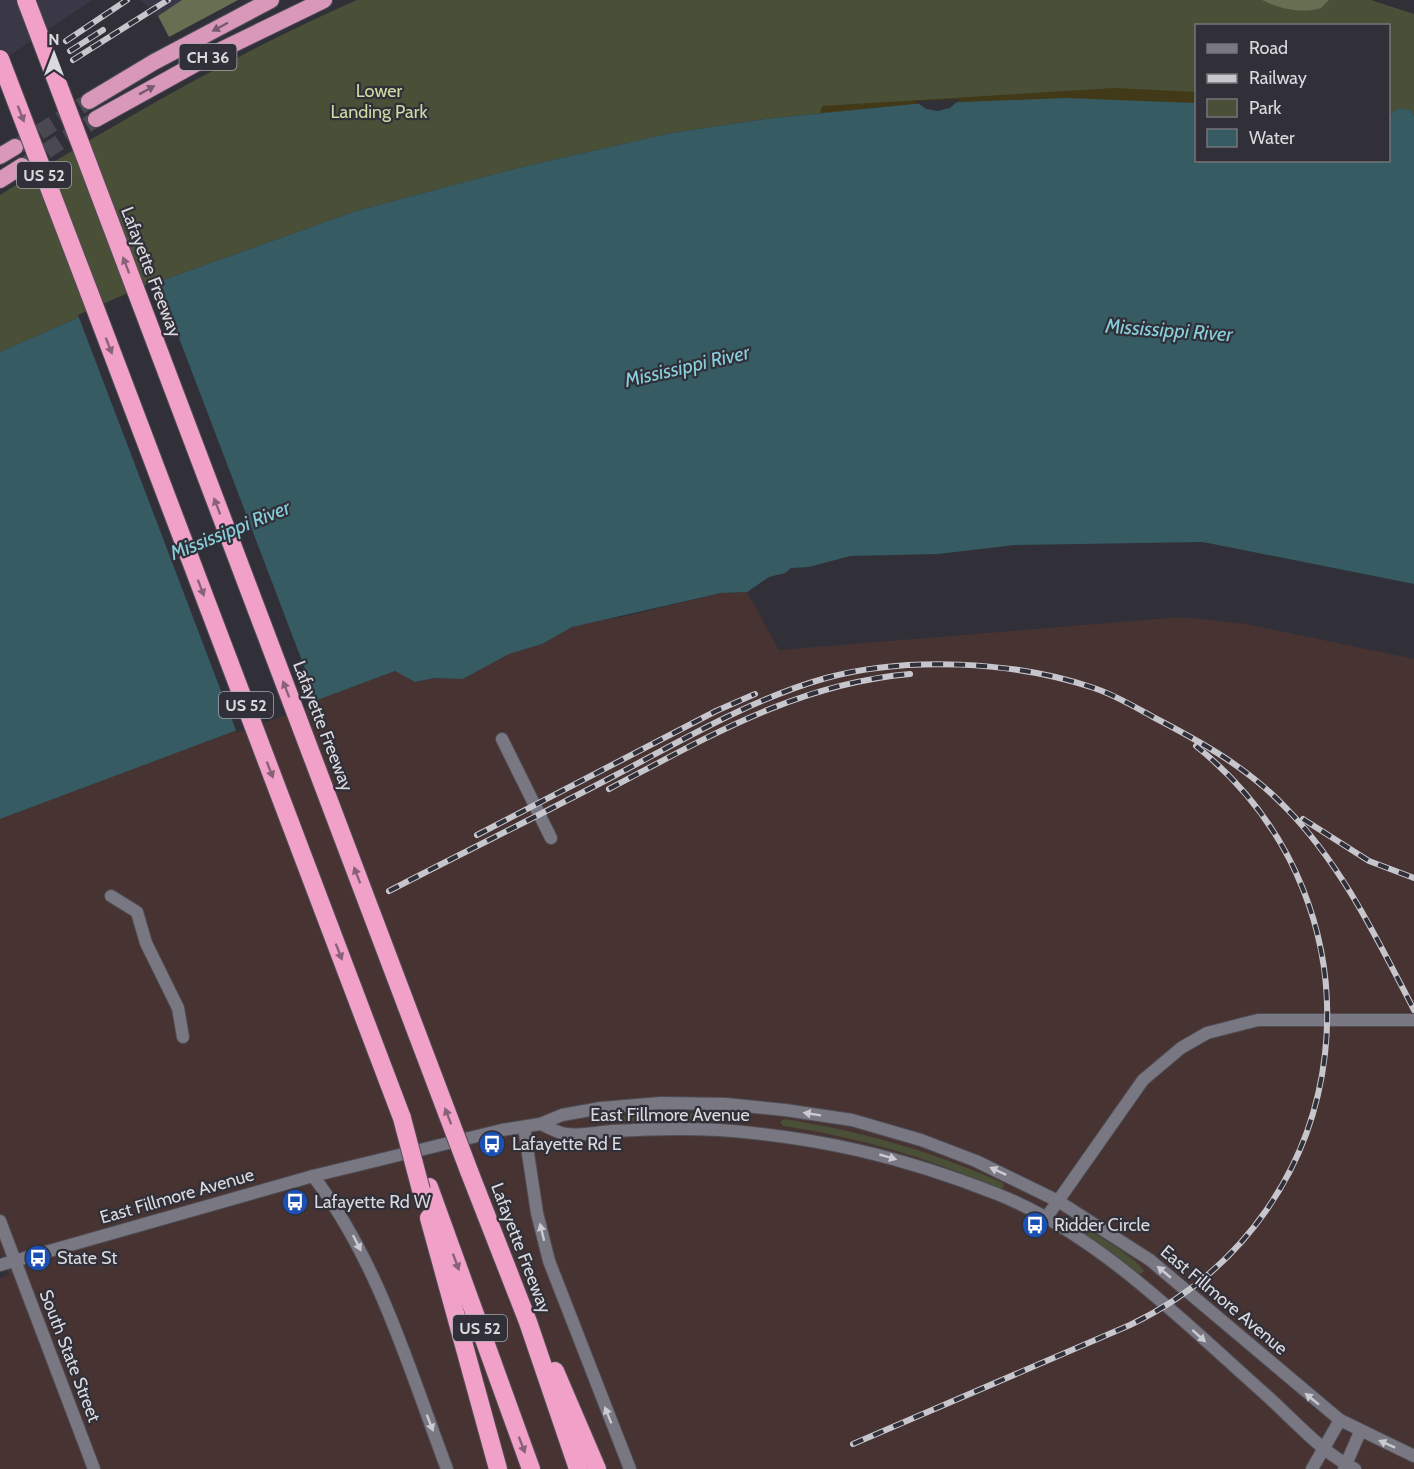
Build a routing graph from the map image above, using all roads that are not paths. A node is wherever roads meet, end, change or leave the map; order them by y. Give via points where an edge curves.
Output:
1 (26, 0) edge
2 (272, 0) edge
3 (324, 0) edge
4 (0, 59) edge
5 (89, 100) tunnel mouth
6 (96, 119) tunnel mouth
7 (15, 147) tunnel mouth
8 (0, 156) edge
9 (22, 166) tunnel mouth
10 (0, 180) edge
11 (502, 739) dead end
12 (551, 838) dead end
13 (111, 896) dead end
14 (1414, 1020) edge
15 (183, 1037) dead end
16 (540, 1124) junction
17 (524, 1127) junction
18 (313, 1176) junction
19 (425, 1189) junction
20 (1058, 1201) junction
21 (1046, 1218) junction
22 (0, 1221) edge
23 (14, 1260) junction
24 (0, 1265) edge
25 (528, 1322) junction
26 (1340, 1420) junction
27 (1360, 1432) junction
28 (1323, 1447) junction
29 (1414, 1456) edge
30 (1348, 1468) edge
31 (94, 1469) edge
32 (447, 1469) edge
33 (498, 1469) edge
34 (531, 1469) edge
35 (578, 1469) edge
36 (597, 1469) edge
37 (630, 1469) edge
38 (1312, 1469) edge

25 -> 1 highway, Lafayette Freeway / US 52, bridge
2 -> 5 highway, CH 36
6 -> 3 highway, CH 36
4 -> 19 highway, US 52, bridge via 402,1118
7 - 8 highway
9 - 10 highway
11 - 12 street
13 - 15 street via 136,912 146,943 178,1008
14 - 20 street via 1268,1020 1207,1033 1181,1048 1143,1080
16 - 17 street, East Fillmore Avenue
20 -> 16 street, East Fillmore Avenue via 976,1161 852,1120 725,1104 662,1103 601,1108 562,1115
16 -> 21 street, East Fillmore Avenue via 566,1134 717,1130 795,1136 930,1169
17 - 18 street, East Fillmore Avenue
37 -> 17 street via 549,1262
18 - 23 street, East Fillmore Avenue
18 -> 32 street via 349,1227 377,1284
19 - 33 highway
19 -> 34 highway, US 52
20 - 21 street
26 -> 20 street, East Fillmore Avenue via 1150,1260
21 -> 28 street, East Fillmore Avenue via 1166,1306
22 - 23 street, South State Street
23 - 24 street, East Fillmore Avenue
23 - 31 street, South State Street
25 - 35 highway, Lafayette Freeway / US 52
25 - 36 highway via 561,1383
26 - 27 street, East Fillmore Avenue
26 - 28 street
29 -> 27 street, East Fillmore Avenue
27 - 30 street
28 - 30 street, East Fillmore Avenue
28 - 38 street

